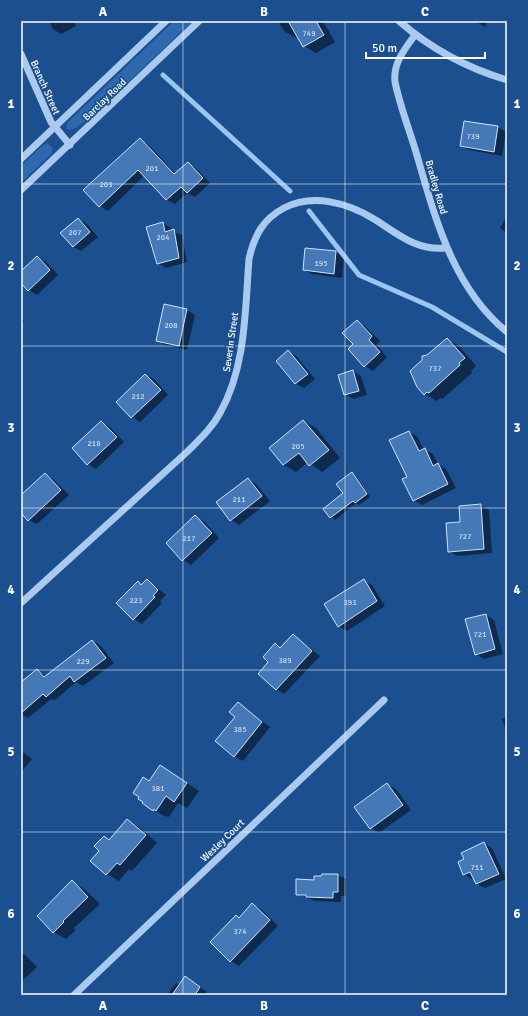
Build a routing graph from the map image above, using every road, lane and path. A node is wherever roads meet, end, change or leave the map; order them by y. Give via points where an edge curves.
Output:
1 (166, 21) edge
2 (199, 21) edge
3 (399, 21) edge
4 (414, 35) junction
5 (21, 54) edge
6 (507, 80) edge
7 (55, 127) junction
8 (70, 145) junction
9 (21, 159) edge
10 (21, 190) edge
11 (446, 248) junction
12 (507, 332) edge
13 (21, 603) edge
14 (384, 700) dead end
15 (74, 995) edge

1 - 7 street, Barclay Road
2 - 8 street, Barclay Road
3 - 4 street
4 - 6 street via 482,73
4 - 11 street, Bradley Road via 397,61 395,82
5 - 7 street, Branch Street
7 - 8 street, Branch Street
7 - 9 street, Barclay Road
8 - 10 street, Barclay Road
11 - 12 street, Bradley Road via 465,283 494,322
11 - 13 street, Severin Street via 413,244 373,218 335,203 302,202 272,215 260,228 252,244 240,356 230,393 219,415 206,433
14 - 15 street, Wesley Court

